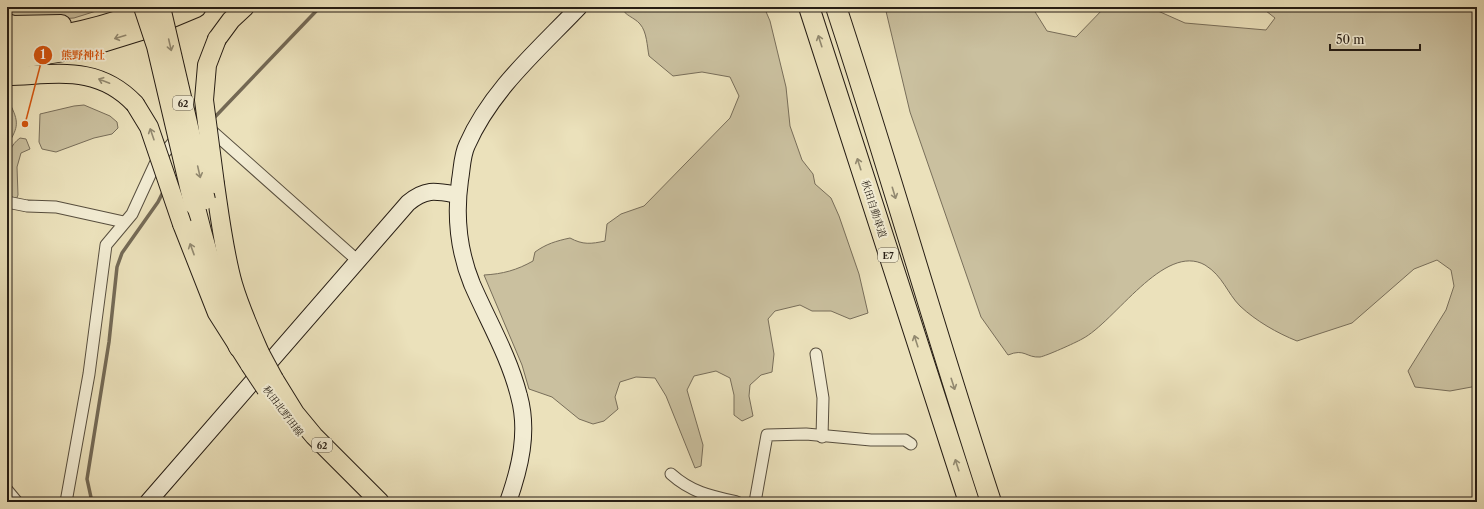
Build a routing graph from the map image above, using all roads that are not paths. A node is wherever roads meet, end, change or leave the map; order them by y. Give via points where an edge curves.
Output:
1 (161, 7) edge
2 (196, 7) edge
3 (245, 7) edge
4 (578, 7) edge
5 (809, 7) edge
6 (836, 7) edge
7 (145, 10) edge
8 (7, 24) edge
9 (7, 43) edge
10 (7, 60) edge
11 (7, 76) edge
12 (458, 195) junction
13 (7, 202) edge
14 (200, 202) junction
15 (124, 222) junction
16 (357, 260) junction
17 (239, 347) junction
18 (816, 354) dead end
19 (255, 359) junction
20 (270, 384) junction
21 (822, 437) junction
22 (911, 444) dead end
23 (671, 474) dead end
24 (7, 490) edge
25 (17, 502) edge
26 (66, 502) edge
27 (148, 502) edge
28 (368, 502) edge
29 (380, 502) edge
30 (508, 502) edge
31 (737, 502) edge
32 (754, 502) edge
33 (969, 502) edge
34 (991, 502) edge

1 -> 14 main road, 62, bridge
2 -> 10 highway via 141,30 83,48
3 - 19 main road, bridge via 217,39 207,65 204,100 226,252
4 - 12 street via 499,92 481,117 466,146
33 -> 5 highway, 秋田自動車道 / E7
6 -> 34 highway, E7
7 - 8 highway via 58,26
7 - 9 highway via 83,31 39,40
7 - 14 highway, bridge
17 -> 11 main road, 62, bridge via 217,313 182,224 150,127 135,104 111,84 94,77 59,73
12 - 16 street via 434,192 418,195
12 - 30 street via 457,221 466,267 508,360 520,396 523,442
13 - 15 street via 56,207
14 - 17 highway via 212,273
14 - 19 main road, 62 via 231,301
15 - 16 street via 140,200 155,164 195,116
15 - 26 street via 106,245 89,374
16 - 27 street
17 - 19 main road, 秋田北野田線 / 62
18 - 21 street via 823,398
19 - 20 main road, 秋田北野田線 / 62, bridge
20 - 28 main road, 秋田北野田線 / 62 via 307,443
20 - 29 main road, 秋田北野田線 / 62 via 314,436
21 - 22 street via 905,440
21 - 32 street via 806,434 767,435
23 - 31 street via 684,486 707,496
24 - 25 street

